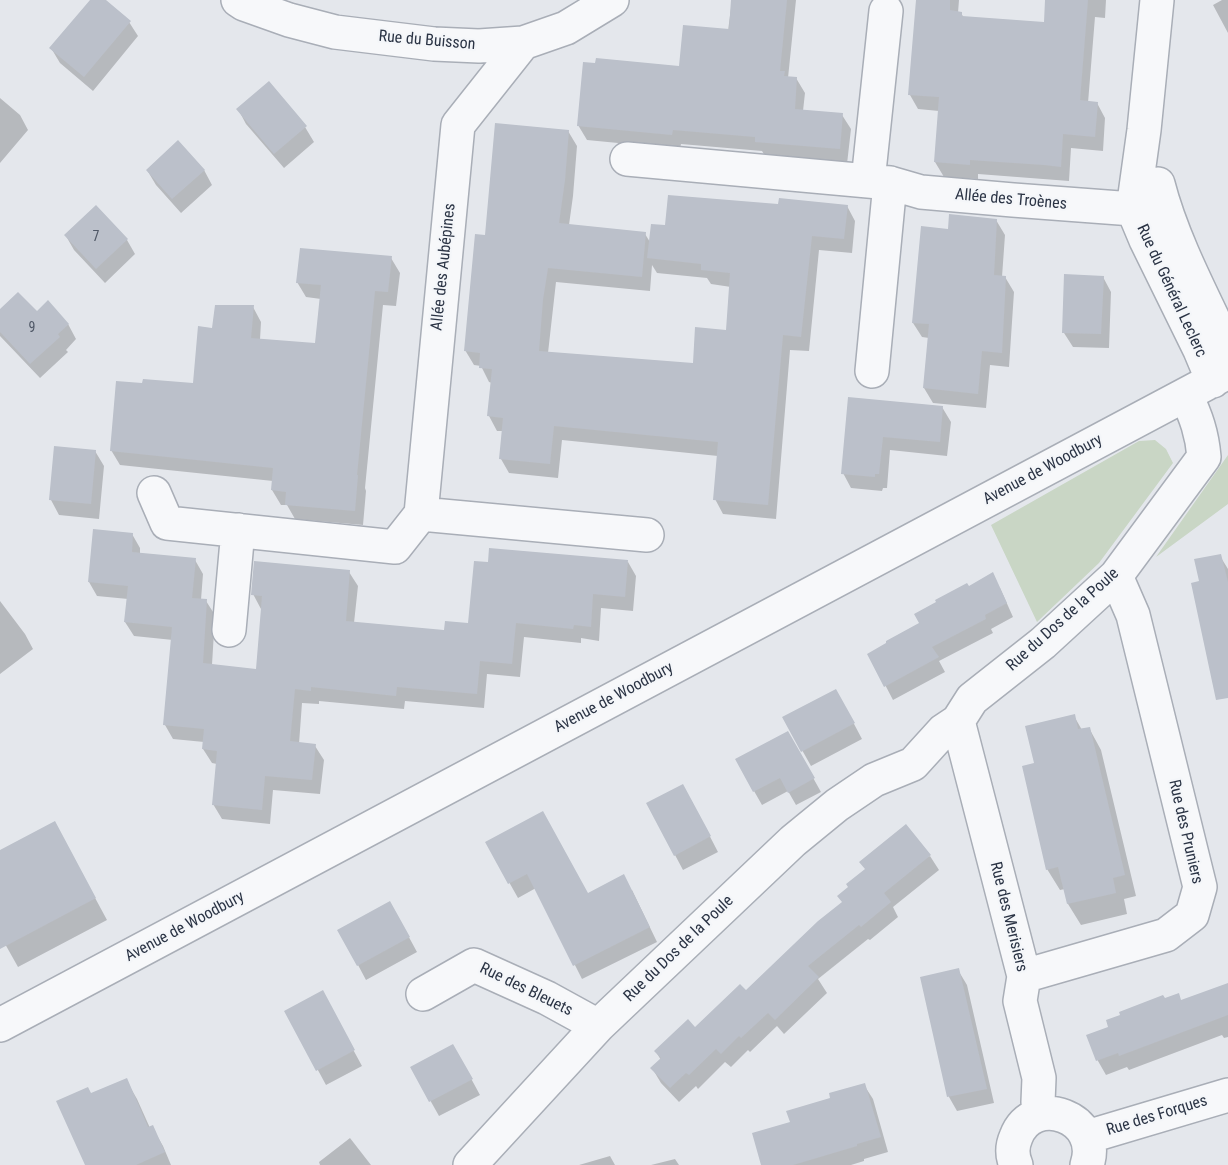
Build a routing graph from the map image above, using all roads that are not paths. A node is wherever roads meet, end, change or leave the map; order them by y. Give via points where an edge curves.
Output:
1 (238, 0) edge
2 (612, 0) edge
3 (1157, 0) edge
4 (886, 11) dead end
5 (524, 43) junction
6 (627, 159) dead end
7 (879, 182) junction
8 (1148, 207) junction
9 (1228, 350) edge
10 (872, 371) dead end
11 (1209, 383) edge
12 (154, 493) dead end
13 (421, 514) junction
14 (238, 530) junction
15 (647, 535) dead end
16 (1116, 576) junction
17 (229, 630) dead end
18 (958, 721) junction
19 (913, 764) junction
20 (975, 785) junction
21 (1024, 976) junction
22 (423, 994) dead end
23 (0, 1025) edge
24 (598, 1026) junction
25 (1228, 1095) edge
26 (1041, 1114) junction
27 (1087, 1151) edge
28 (1009, 1164) edge
29 (470, 1165) edge

1 - 5 street, Rue du Buisson via 289,20 335,32 434,44
2 - 5 street, Rue du Buisson via 566,28
3 - 8 street, Rue du Général Leclerc via 1144,130
4 - 7 street
5 - 13 street, Allée des Aubépines via 458,126
6 - 7 street, Allée des Troènes
7 - 8 street, Allée des Troènes via 921,192
7 - 10 street
8 - 9 street, Rue du Général Leclerc via 1185,256
8 - 11 street, Rue du Général Leclerc via 1146,240 1200,350
11 - 16 street, Rue du Dos de la Poule via 1198,422 1204,457
11 - 23 street, Avenue de Woodbury
12 - 14 street via 167,523
13 - 14 street via 395,548
13 - 15 street
14 - 17 street
16 - 18 street, Rue du Dos de la Poule via 1043,643 972,699
16 - 21 street, Rue des Pruniers via 1133,615 1200,887 1192,915 1166,935
18 - 19 street, Rue du Dos de la Poule
18 - 20 street, Rue des Merisiers
19 - 20 street via 938,767
19 - 24 street, Rue du Dos de la Poule via 874,780 793,841
20 - 21 street, Rue des Merisiers
21 - 26 street, Rue des Merisiers via 1020,1001 1039,1078
22 - 24 street, Rue des Bleuets via 474,965
24 - 29 street, Rue du Dos de la Poule
25 - 27 street, Rue des Forques
26 - 27 street via 1054,1113 1074,1120 1082,1128
26 - 28 street via 1020,1128

